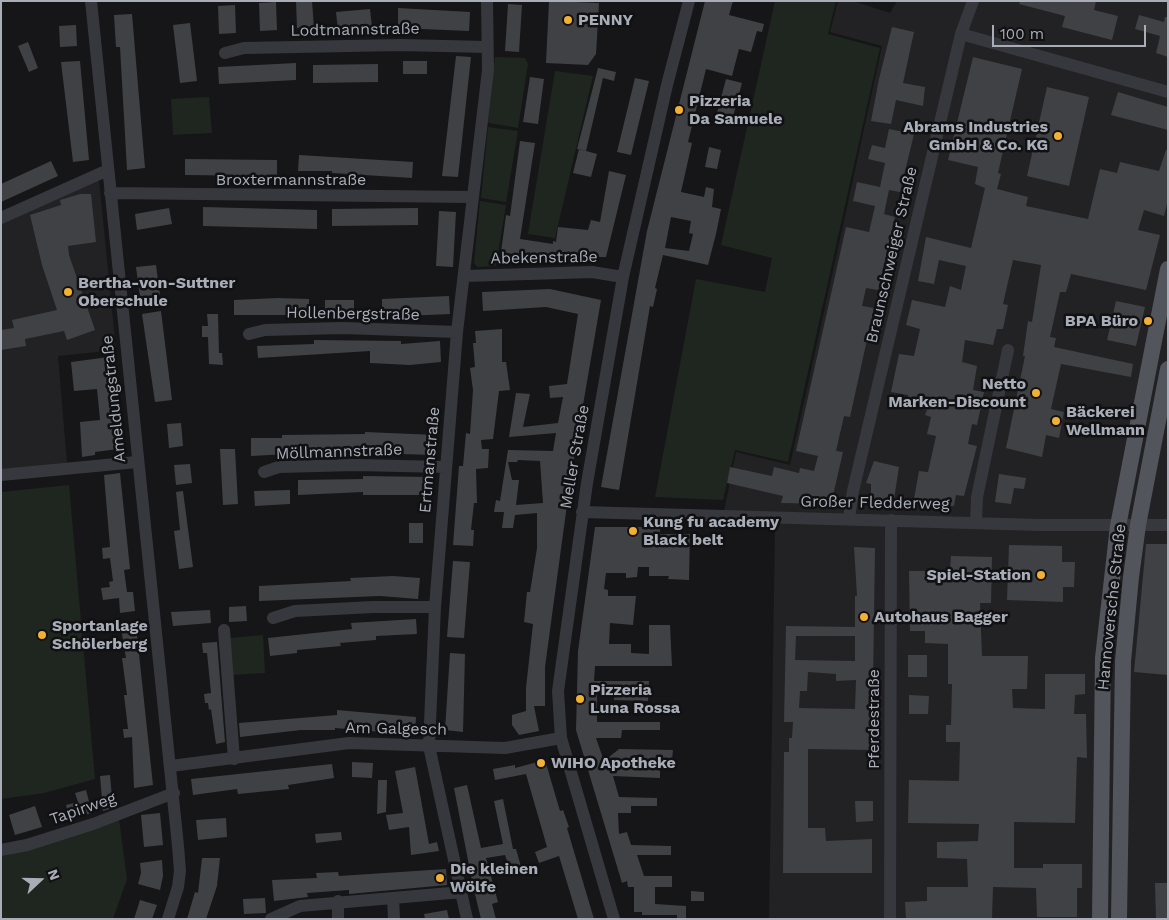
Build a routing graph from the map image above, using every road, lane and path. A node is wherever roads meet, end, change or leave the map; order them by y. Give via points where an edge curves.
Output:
1 (91, 1) edge
2 (487, 1) edge
3 (689, 1) edge
4 (973, 1) edge
5 (961, 34) junction
6 (486, 47) junction
7 (225, 53) dead end
8 (1168, 92) edge
9 (108, 170) junction
10 (110, 193) junction
11 (472, 197) junction
12 (1, 218) edge
13 (1168, 269) edge
14 (465, 276) junction
15 (623, 276) junction
16 (457, 332) junction
17 (249, 334) dead end
18 (1008, 350) dead end
19 (1168, 369) edge
20 (137, 462) junction
21 (446, 467) junction
22 (264, 472) dead end
23 (1, 475) edge
24 (582, 512) junction
25 (849, 518) junction
26 (891, 520) junction
27 (976, 522) junction
28 (1168, 524) edge
29 (1138, 525) junction
30 (1118, 526) junction
31 (435, 607) junction
32 (273, 618) dead end
33 (224, 630) dead end
34 (561, 738) junction
35 (429, 746) junction
36 (234, 759) junction
37 (171, 766) junction
38 (174, 793) junction
39 (1, 850) edge
40 (462, 892) junction
41 (393, 898) junction
42 (338, 901) junction
43 (168, 919) edge
44 (271, 919) edge
45 (338, 919) edge
46 (394, 919) edge
47 (467, 919) edge
48 (614, 919) edge
49 (890, 919) edge
50 (1100, 919) edge
51 (1119, 919) edge

1 - 9 street, Ameldungstraße
2 - 6 street, Ertmanstraße
3 - 15 street, Meller Straße
4 - 5 street, Braunschweiger Straße
5 - 8 street
5 - 25 street, Braunschweiger Straße
6 - 7 street, Lodtmannstraße via 244,48
6 - 11 street, Ertmanstraße via 488,70
9 - 10 street, Ameldungstraße
9 - 12 street
10 - 11 street, Broxtermannstraße
10 - 20 street, Ameldungstraße
11 - 14 street, Ertmanstraße
13 - 30 main road, Hannoversche Straße
14 - 15 street, Abekenstraße via 592,272
14 - 16 street, Ertmanstraße
15 - 24 street, Meller Straße
16 - 17 street, Hollenbergstraße via 343,328 264,330
16 - 21 street, Ertmanstraße
18 - 27 street via 978,497
19 - 29 main road, Hannoversche Straße
20 - 23 street
20 - 37 street, Ameldungstraße
21 - 22 street, Möllmannstraße via 289,467
21 - 31 street, Ertmanstraße
24 - 25 street, Großer Fledderweg
24 - 34 street, Meller Straße via 558,691
25 - 26 street, Großer Fledderweg
26 - 27 street, Großer Fledderweg
26 - 49 street, Pferdestraße
27 - 30 street, Großer Fledderweg
28 - 29 street, Großer Fledderweg
29 - 30 street, Großer Fledderweg
29 - 51 main road, Hannoversche Straße via 1123,661
30 - 50 main road, Hannoversche Straße via 1103,658
31 - 32 street via 373,606 295,611
31 - 35 street, Ertmanstraße
33 - 36 street
34 - 35 street, Am Galgesch via 505,748
34 - 48 street, Meller Straße
35 - 36 street, Am Galgesch via 349,742
35 - 40 street, Ertmanstraße
36 - 37 street, Am Galgesch
37 - 38 street, Ameldungstraße
38 - 39 street, Tapirweg via 93,824
38 - 43 street, Ameldungstraße via 180,871
40 - 41 street
40 - 47 street, Ertmanstraße
41 - 42 street
41 - 46 street
42 - 44 street via 300,906
42 - 45 street

